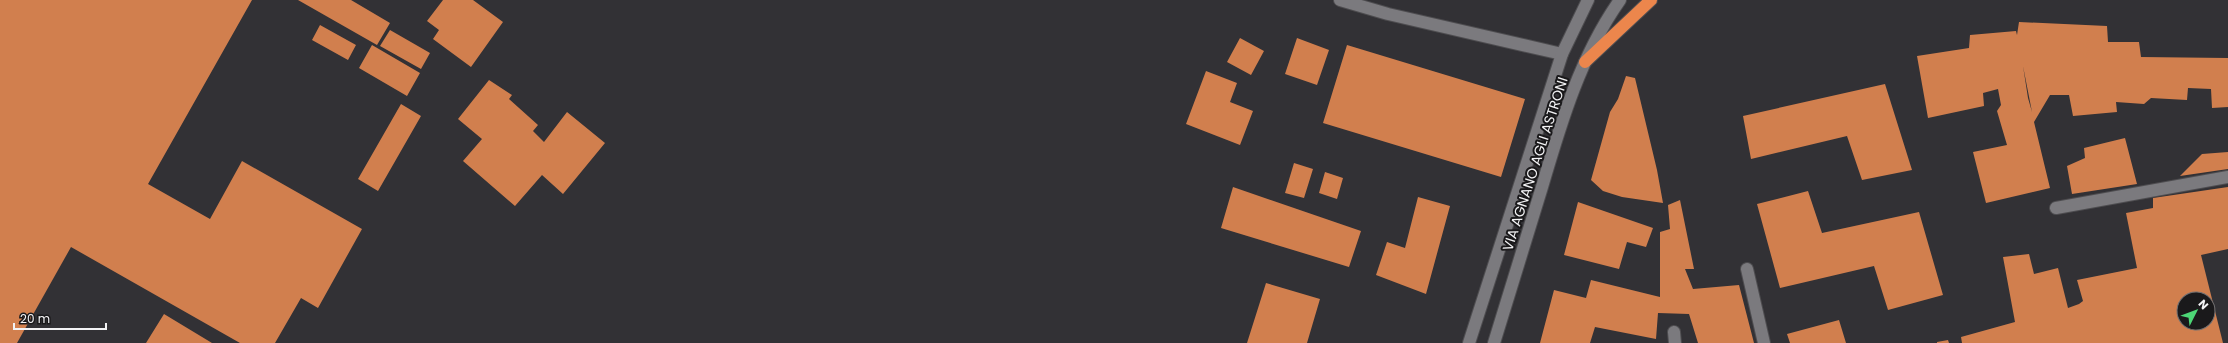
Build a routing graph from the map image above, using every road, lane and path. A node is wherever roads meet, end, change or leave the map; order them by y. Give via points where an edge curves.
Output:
1 (1340, 0) edge
2 (1588, 0) edge
3 (1620, 0) edge
4 (1651, 0) edge
5 (1562, 54) junction
6 (1585, 62) junction
7 (2228, 177) edge
8 (2056, 208) dead end
9 (1746, 269) dead end
10 (1469, 343) edge
11 (1494, 343) edge
12 (1764, 343) edge

1 - 5 main road via 1388,14
2 - 5 main road, VIA AGNANO AGLI ASTRONI
3 - 6 main road, VIA AGNANO AGLI ASTRONI via 1606,19
4 - 6 highway
5 - 10 main road, VIA AGNANO AGLI ASTRONI
6 - 11 main road, VIA AGNANO AGLI ASTRONI via 1558,134
7 - 8 main road
9 - 12 main road

